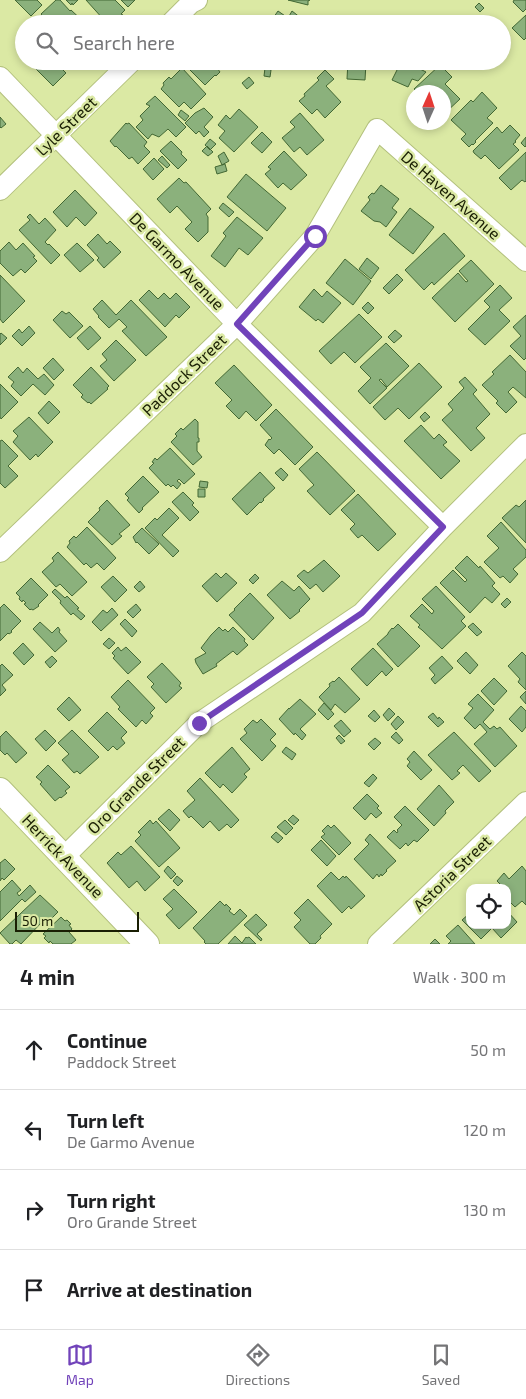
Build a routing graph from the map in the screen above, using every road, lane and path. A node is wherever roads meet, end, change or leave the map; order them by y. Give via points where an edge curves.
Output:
1 (197, 0) edge
2 (179, 15) edge
3 (123, 70) edge
4 (0, 77) edge
5 (377, 129) joint
6 (57, 136) junction
7 (0, 190) edge
8 (526, 261) edge
9 (237, 324) junction
10 (526, 444) edge
11 (443, 527) junction
12 (0, 552) edge
13 (0, 790) edge
14 (526, 802) edge
15 (64, 857) junction
16 (147, 944) edge
17 (378, 944) edge

1 - 2 street
3 - 6 street, Lyle Street
4 - 6 street, De Garmo Avenue
5 - 8 street, De Haven Avenue
5 - 9 street, Paddock Street via 315,236
6 - 7 street, Lyle Street
6 - 9 street, De Garmo Avenue
9 - 11 street, De Garmo Avenue
9 - 12 street, Paddock Street
10 - 11 street, Oro Grande Street
11 - 15 street, Oro Grande Street via 362,613 199,723
13 - 15 street, Herrick Avenue
14 - 17 street, Astoria Street
15 - 16 street, Herrick Avenue

